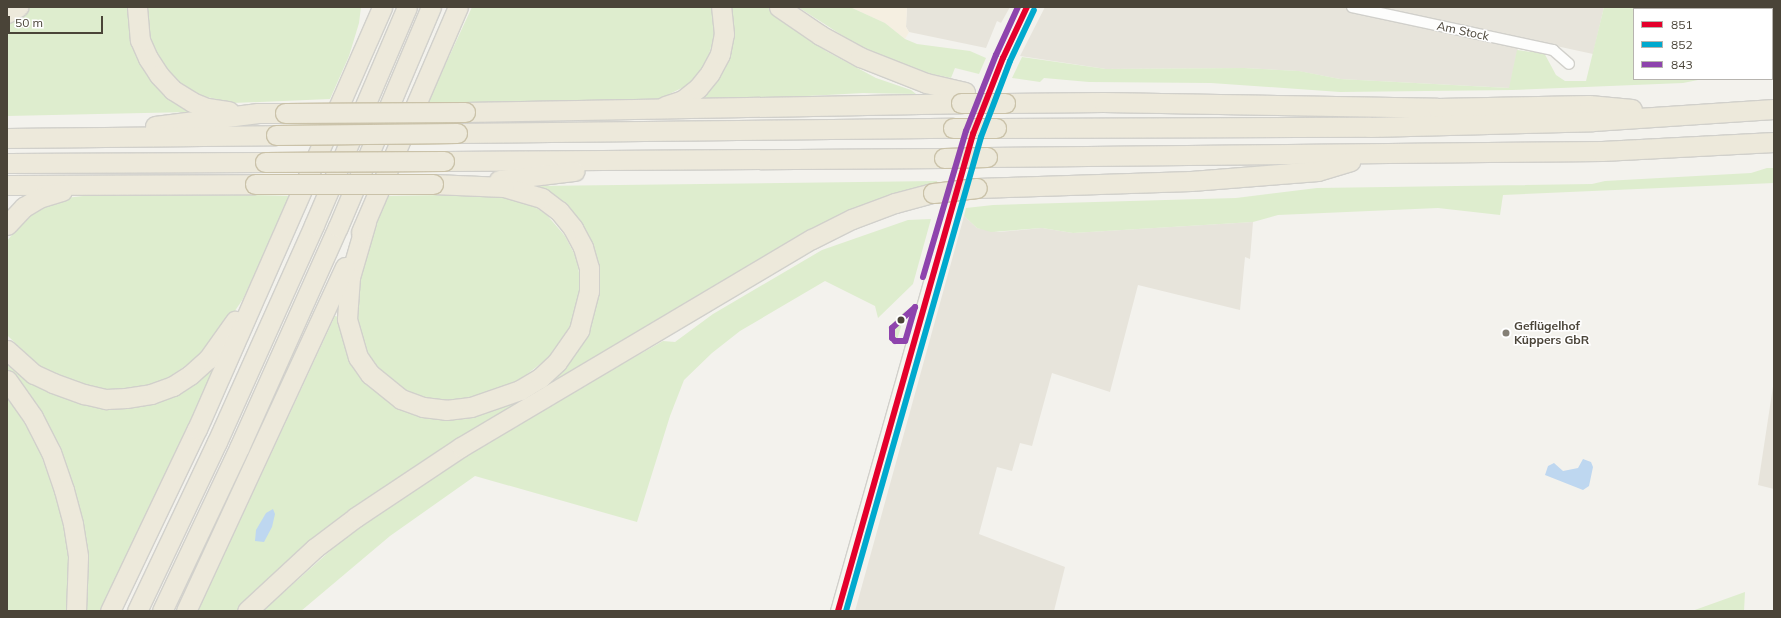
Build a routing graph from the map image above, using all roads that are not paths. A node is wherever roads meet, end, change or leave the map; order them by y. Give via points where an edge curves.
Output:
1 (18, 7) edge
2 (137, 7) edge
3 (370, 7) edge
4 (382, 7) edge
5 (407, 7) edge
6 (431, 7) edge
7 (458, 7) edge
8 (462, 7) edge
9 (721, 7) edge
10 (780, 7) edge
11 (1027, 7) edge
12 (1352, 7) edge
13 (7, 13) edge
14 (450, 26) junction
15 (360, 57) junction
16 (1569, 64) dead end
17 (963, 97) junction
18 (1774, 109) edge
19 (628, 110) junction
20 (258, 113) junction
21 (1693, 115) junction
22 (67, 137) junction
23 (7, 138) edge
24 (1774, 142) edge
25 (1371, 155) junction
26 (669, 160) junction
27 (7, 163) edge
28 (462, 184) junction
29 (112, 185) junction
30 (7, 186) edge
31 (366, 222) junction
32 (7, 225) edge
33 (265, 275) junction
34 (7, 350) edge
35 (7, 380) edge
36 (76, 611) edge
37 (110, 611) edge
38 (137, 611) edge
39 (162, 611) edge
40 (186, 611) edge
41 (247, 611) edge
42 (838, 611) edge

1 - 13 highway
2 - 20 highway via 138,29 144,49 159,75 174,90 207,108
3 - 15 highway
4 - 15 highway
5 - 38 highway via 227,420
6 - 39 highway via 338,227 239,448
7 - 14 highway
8 - 14 highway
9 - 19 highway via 724,34 720,54 698,88 683,100
10 - 17 highway via 820,35 860,58
11 - 42 main road via 973,134
12 - 16 street, Am Stock via 1553,50
14 - 31 highway
15 - 33 highway
17 - 19 highway
17 - 21 highway via 1436,108 1589,105
18 - 21 highway
19 - 20 highway, bridge
20 - 22 highway
21 - 22 highway, bridge via 1593,121 1370,126
22 - 23 highway
24 - 25 highway via 1602,151
25 - 26 highway, bridge
25 - 41 highway, bridge via 1318,171 1191,181 977,188 932,193 859,216 812,239 461,447 356,517 315,548
26 - 27 highway, bridge
26 - 28 highway
28 - 29 highway, bridge
28 - 31 highway via 504,187 542,198 559,211 573,228 583,247 589,268 586,312 569,346 540,378 496,401 446,410 423,407 401,399 370,374 358,357 346,319 350,277
29 - 30 highway
29 - 32 highway via 56,192 39,198 24,207
31 - 40 highway
33 - 34 highway via 208,359 178,382 151,394 106,399 84,394 34,374
33 - 37 highway via 197,429
35 - 36 highway via 33,417 51,452 64,490 78,557

